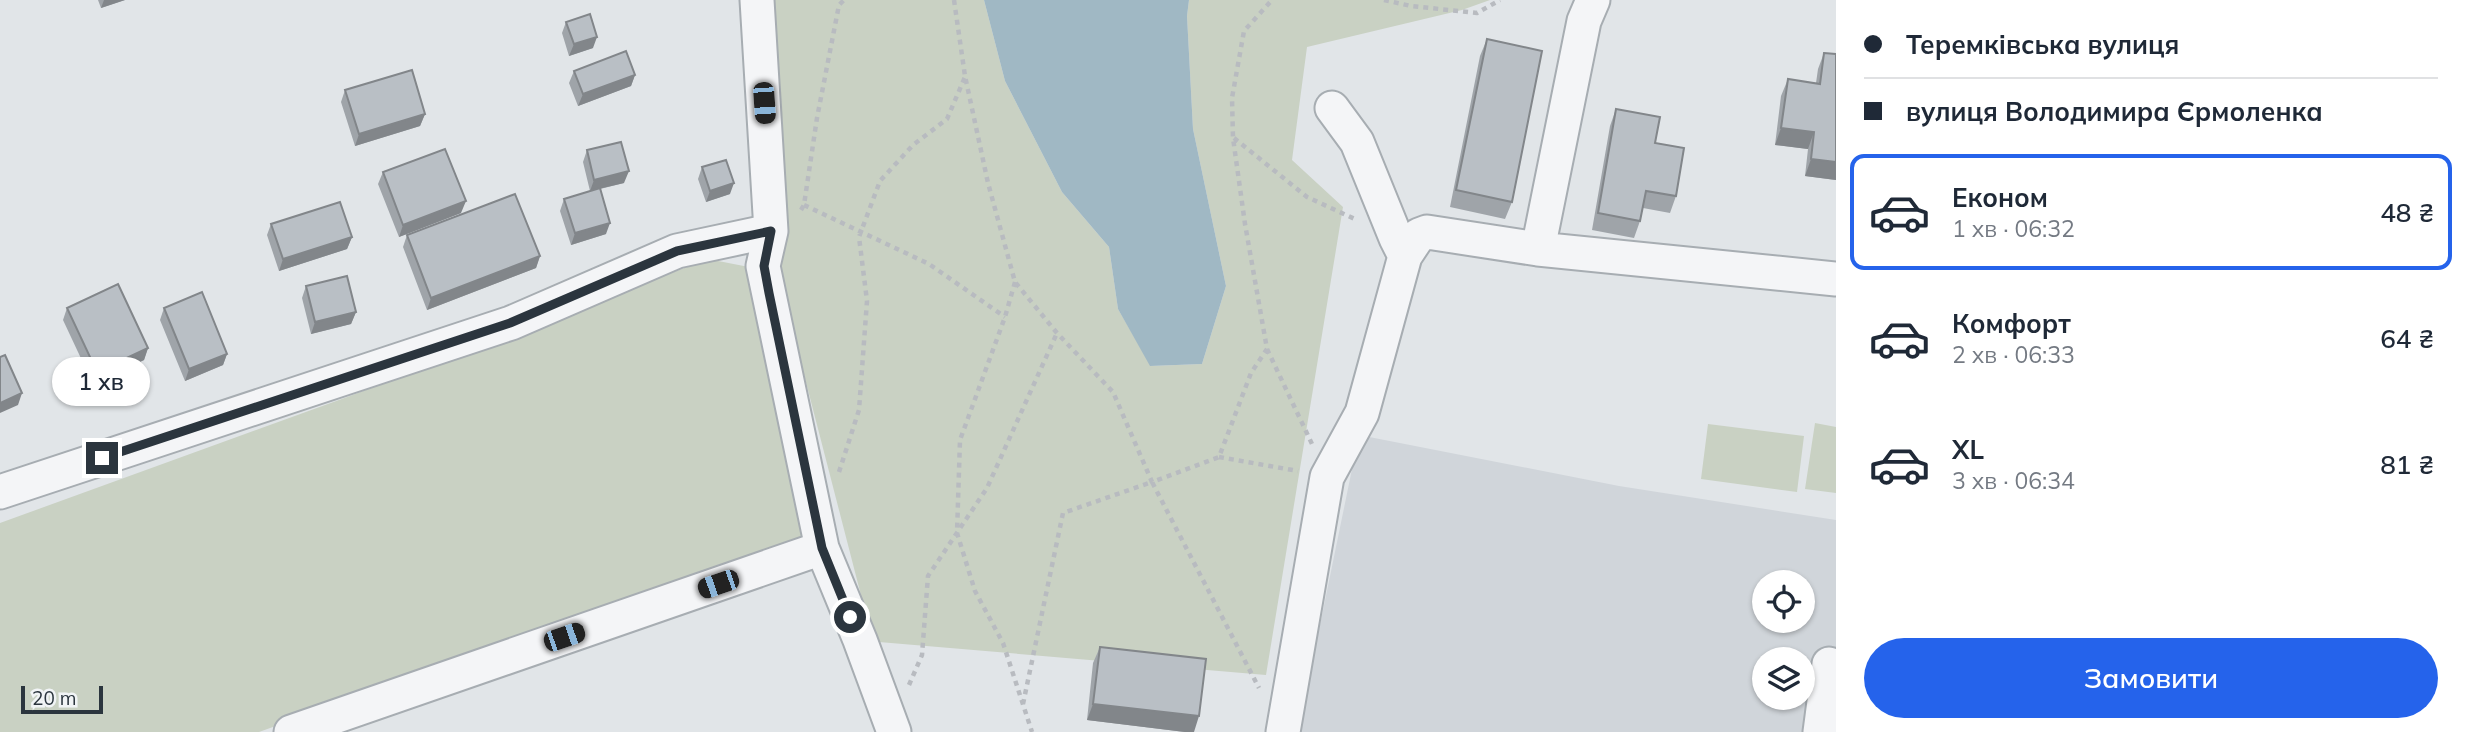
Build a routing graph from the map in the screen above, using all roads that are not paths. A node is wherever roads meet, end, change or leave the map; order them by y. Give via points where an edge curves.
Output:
1 (757, 0) edge
2 (1593, 0) edge
3 (1332, 108) dead end
4 (784, 223) junction
5 (1401, 247) junction
6 (1538, 249) junction
7 (1836, 279) edge
8 (0, 492) edge
9 (822, 548) junction
10 (1829, 664) dead end
11 (893, 730) edge
12 (291, 732) edge
13 (1283, 732) edge
14 (1820, 732) edge

1 - 4 street
2 - 6 street via 1584,21
3 - 5 street via 1357,142
4 - 8 street via 677,251 510,323
4 - 9 street via 764,266
5 - 6 street via 1427,232
5 - 13 street via 1362,413 1327,477
6 - 7 street
9 - 11 street
9 - 12 street
10 - 14 street

